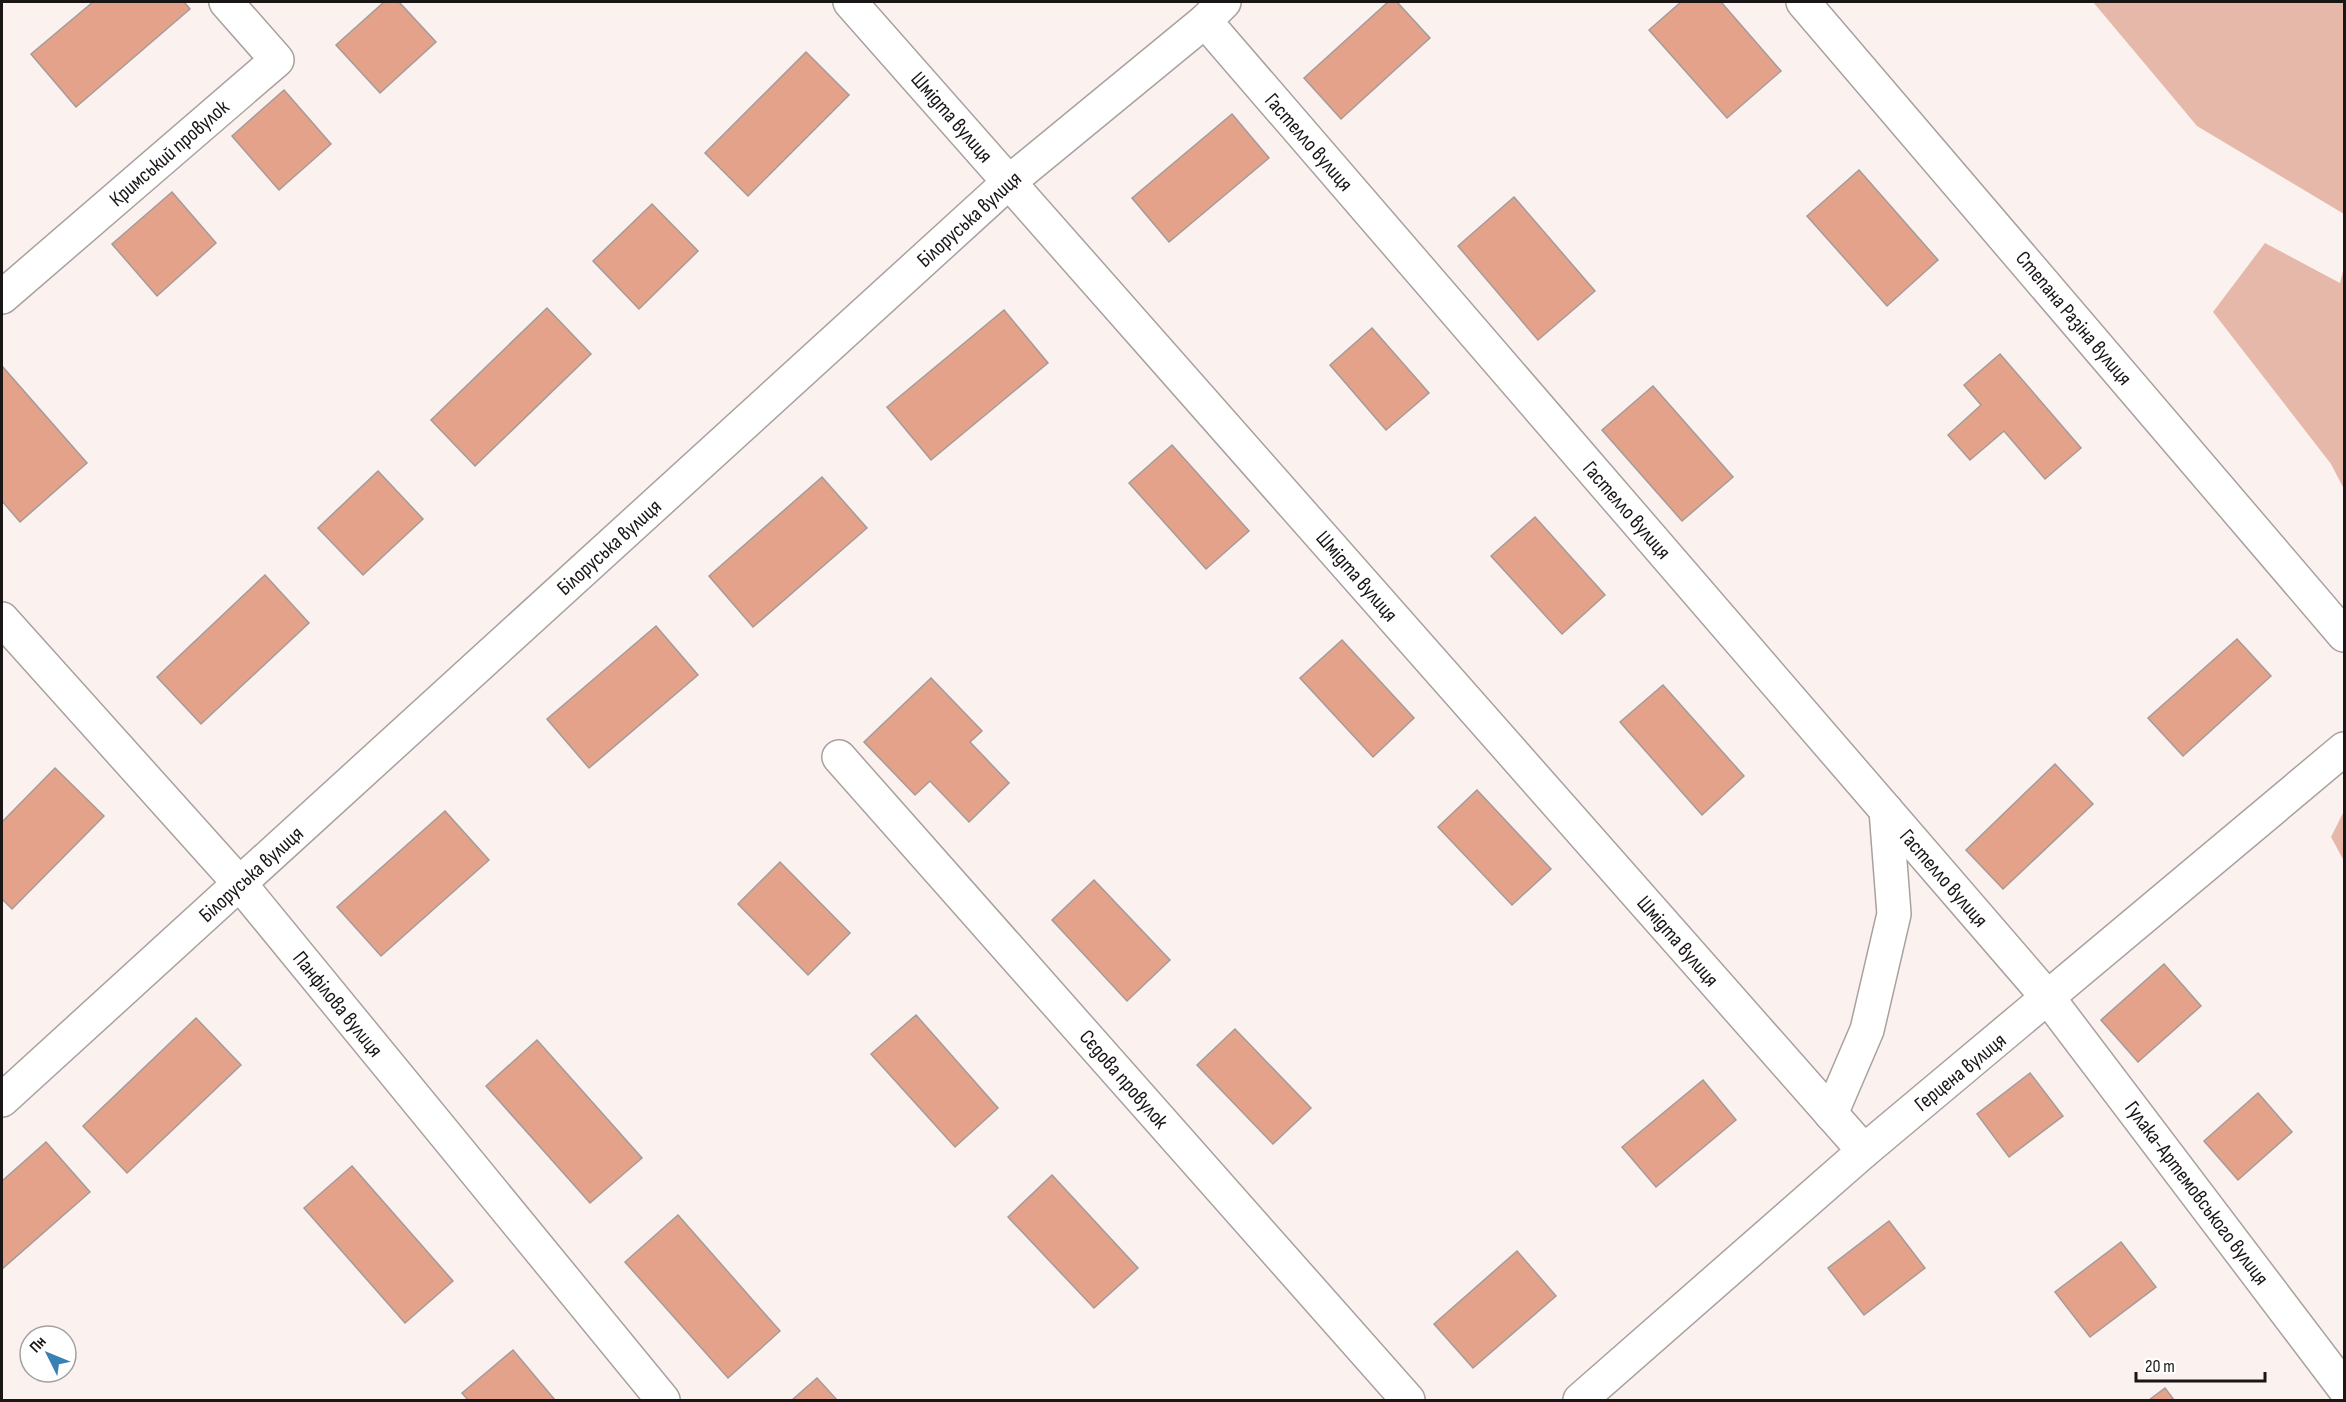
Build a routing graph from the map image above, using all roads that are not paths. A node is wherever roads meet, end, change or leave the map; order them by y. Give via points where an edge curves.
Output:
1 (226, 2) edge
2 (850, 2) edge
3 (1803, 2) edge
4 (1214, 11) edge
5 (1008, 182) junction
6 (2, 297) edge
7 (2, 619) edge
8 (2344, 635) edge
9 (2344, 748) edge
10 (839, 757) dead end
11 (1886, 810) junction
12 (240, 884) junction
13 (2049, 999) junction
14 (2, 1100) edge
15 (1831, 1114) junction
16 (1864, 1151) junction
17 (2344, 1388) edge
18 (663, 1401) edge
19 (1408, 1401) edge
20 (1580, 1401) edge

1 - 6 street, Кримський провулок via 277,60
2 - 5 street, Шмідта вулиця
3 - 8 street, Степана Разіна вулиця
4 - 5 street, Білоруська вулиця
4 - 11 street, Гастелло вулиця
5 - 12 street, Білоруська вулиця
5 - 15 street, Шмідта вулиця
7 - 12 street, Панфілова вулиця
9 - 13 street, Герцена вулиця
10 - 19 street, Сєдова провулок
11 - 13 street, Гастелло вулиця
11 - 15 street via 1894,914 1867,1030
12 - 14 street, Білоруська вулиця
12 - 18 street, Панфілова вулиця
13 - 16 street, Герцена вулиця
13 - 17 street, Гулака-Артемовського вулиця
15 - 16 street, Шмідта вулиця
16 - 20 street, Герцена вулиця

